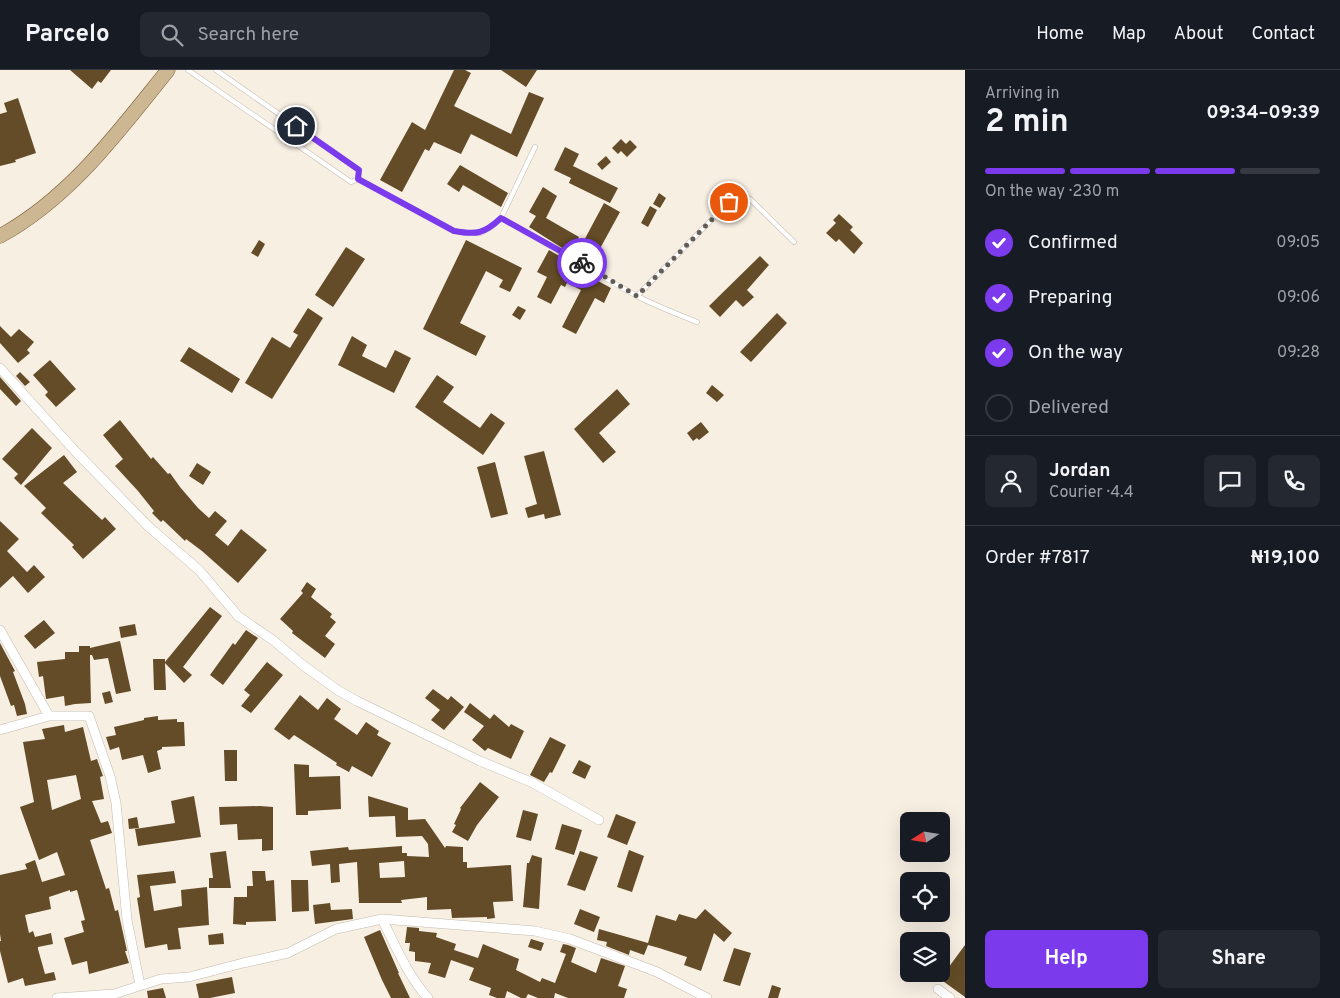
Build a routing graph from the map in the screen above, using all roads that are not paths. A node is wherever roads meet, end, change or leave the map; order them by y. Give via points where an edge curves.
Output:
1 (168, 70) edge
2 (188, 70) edge
3 (216, 70) edge
4 (535, 147) dead end
5 (358, 179) junction
6 (501, 218) junction
7 (0, 236) edge
8 (794, 242) dead end
9 (637, 296) junction
10 (697, 322) dead end
11 (0, 368) edge
12 (0, 630) edge
13 (49, 716) junction
14 (0, 730) edge
15 (600, 820) dead end
16 (382, 919) junction
17 (140, 985) junction
18 (938, 989) dead end
19 (57, 998) edge
20 (428, 998) edge
21 (707, 998) edge
22 (950, 998) edge

1 - 7 main road via 80,174 40,210
2 - 5 lane via 351,182
3 - 5 lane via 359,170
4 - 6 lane
5 - 6 lane via 454,231 481,233
6 - 9 lane
8 - 9 lane via 750,199 734,200
9 - 10 lane
11 - 15 street via 75,451 198,570 238,616 304,666 351,698 480,762 531,782
12 - 13 street
13 - 14 street
13 - 17 street via 89,716 104,759 116,803 127,920
16 - 17 street via 336,929 288,953
16 - 20 street via 401,958
16 - 21 street via 535,932 570,939 657,972
17 - 19 street via 114,994
18 - 22 street

